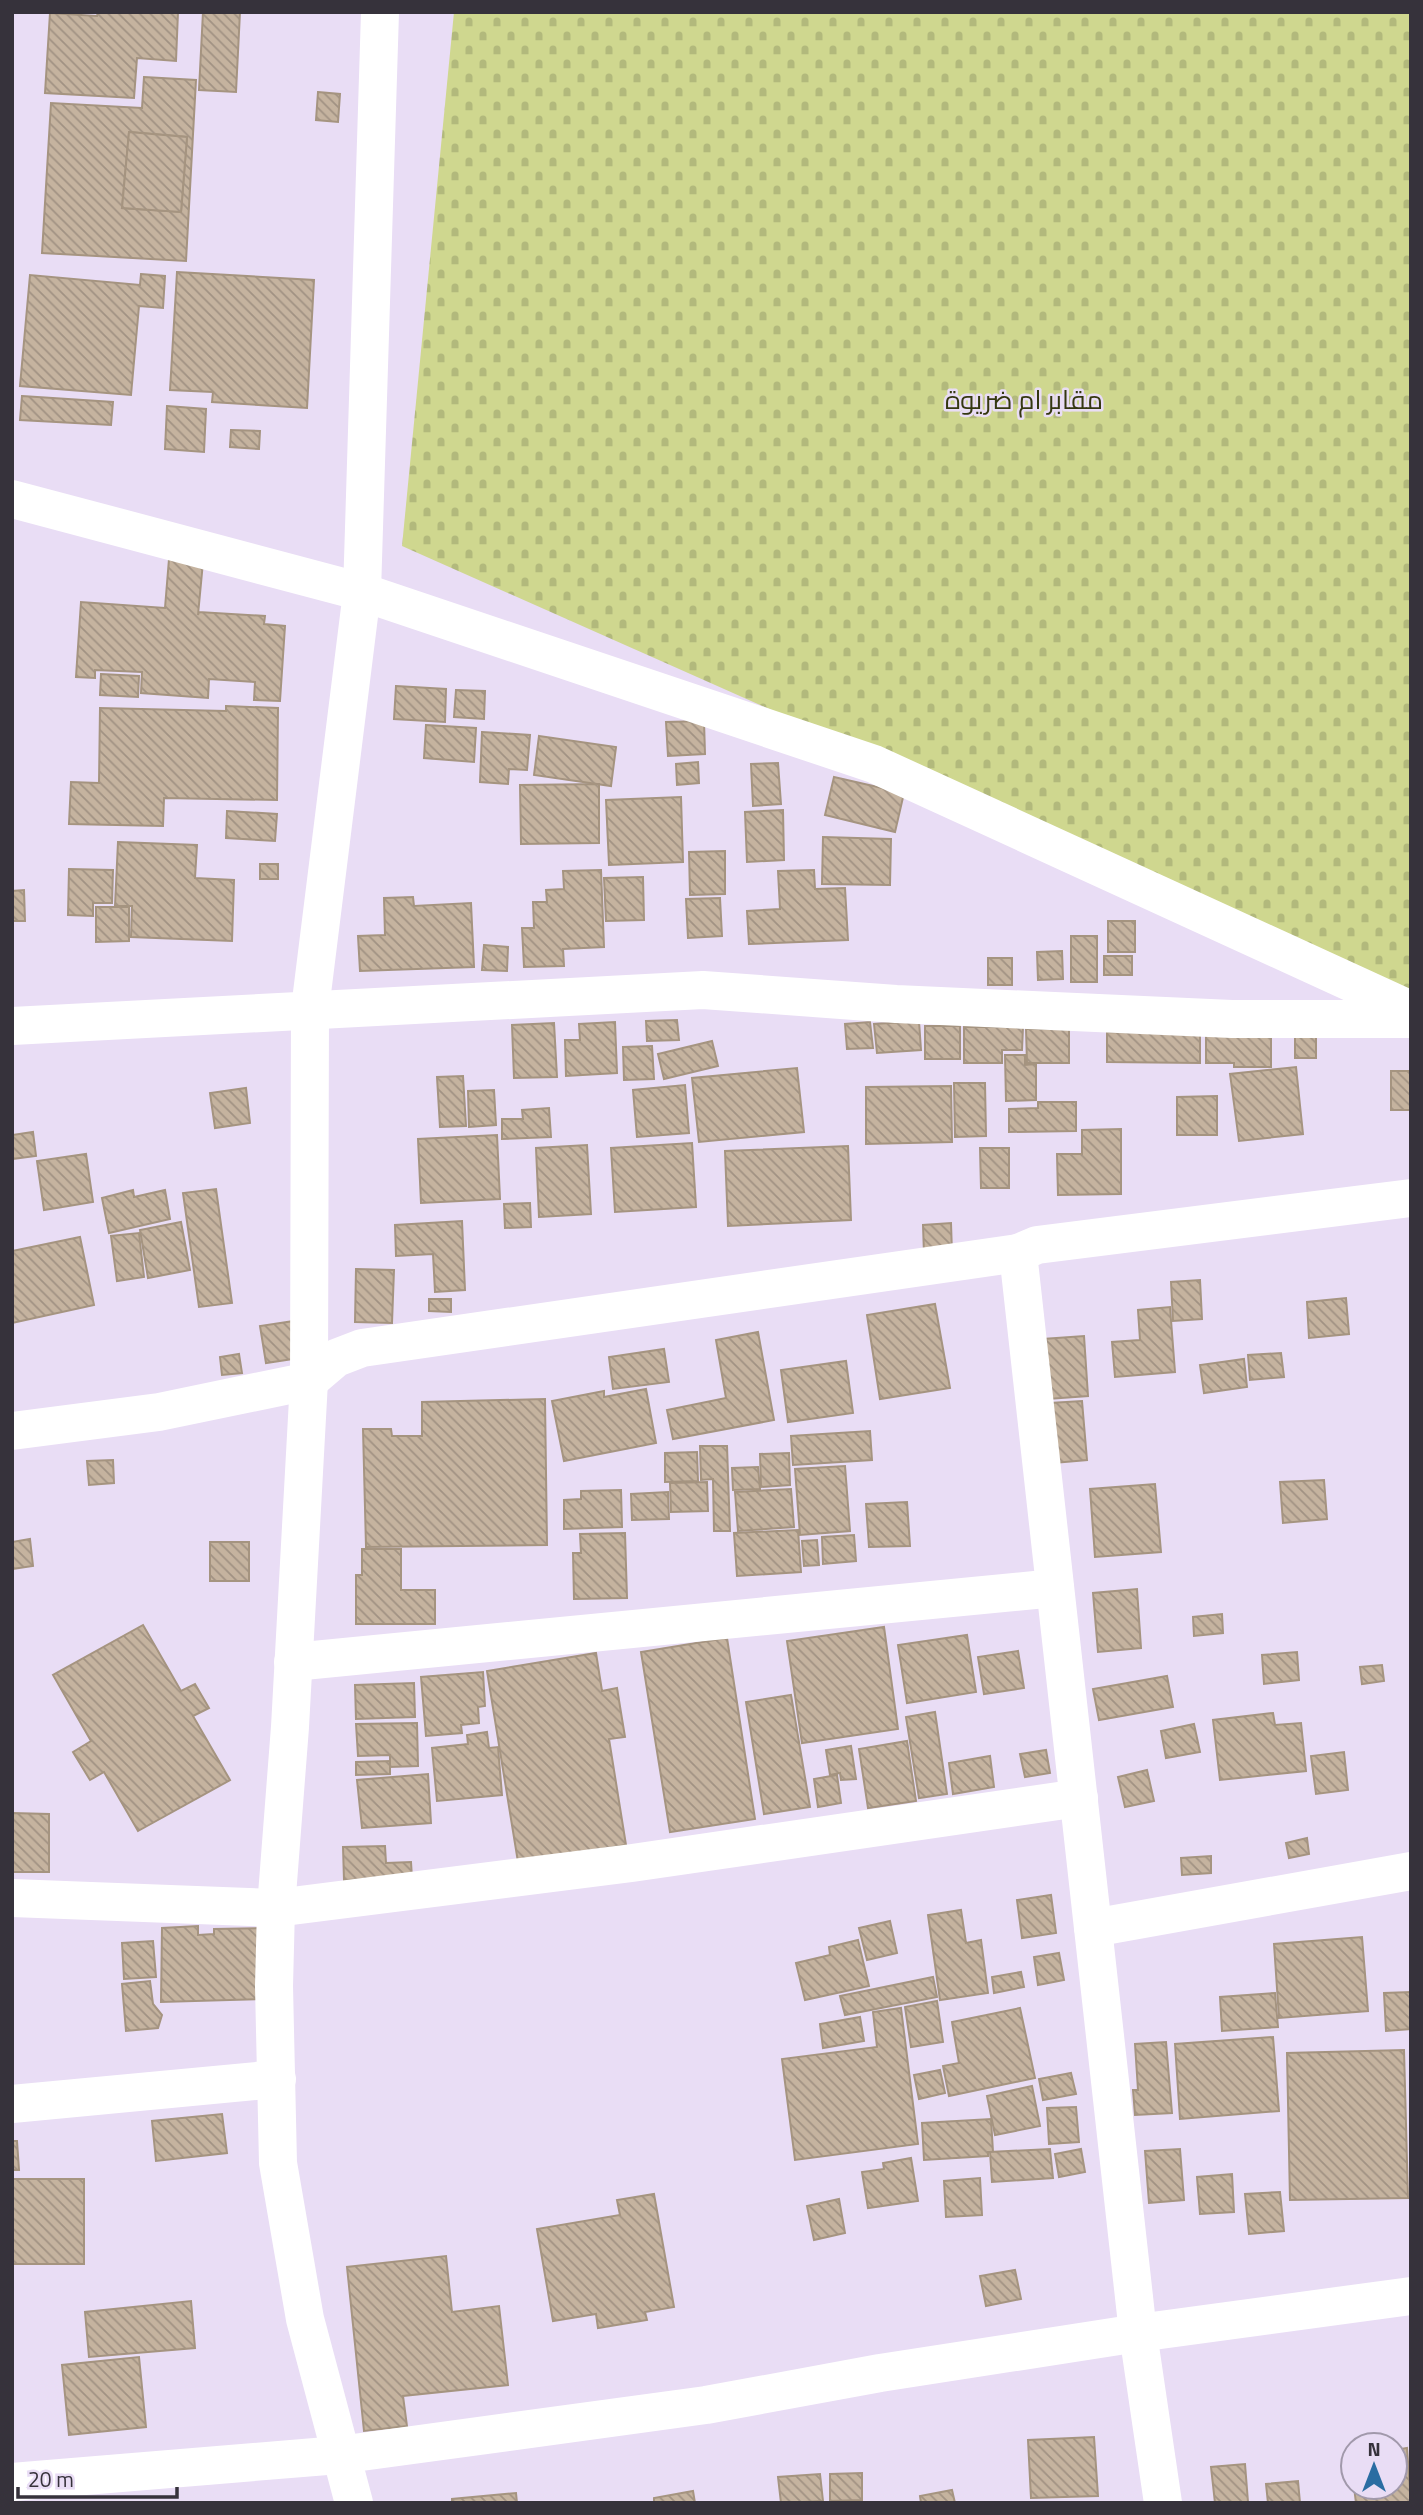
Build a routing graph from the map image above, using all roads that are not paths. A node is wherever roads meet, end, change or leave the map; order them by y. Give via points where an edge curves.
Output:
1 (380, 12) edge
2 (12, 499) edge
3 (362, 592) junction
4 (310, 1009) junction
5 (1411, 1010) edge
6 (1411, 1019) edge
7 (12, 1026) edge
8 (1411, 1198) edge
9 (1018, 1253) junction
10 (309, 1381) junction
11 (12, 1431) edge
12 (1055, 1588) junction
13 (293, 1662) junction
14 (1079, 1798) junction
15 (1411, 1871) edge
16 (12, 1898) edge
17 (276, 1908) junction
18 (1093, 1928) junction
19 (277, 2079) junction
20 (12, 2104) edge
21 (1411, 2296) edge
22 (1138, 2333) junction
23 (340, 2455) junction
24 (12, 2482) edge
25 (354, 2503) edge
26 (1163, 2503) edge

1 - 3 street
2 - 3 street
3 - 4 street
3 - 5 street via 874,764
4 - 6 street via 703,990 896,1004 1218,1018
4 - 7 street
4 - 10 street
8 - 9 street via 1037,1245
9 - 10 street via 362,1348 336,1358
9 - 12 street
10 - 11 street via 159,1412
10 - 13 street
12 - 13 street
12 - 14 street
13 - 17 street
14 - 17 street via 632,1863
14 - 18 street
15 - 18 street
16 - 17 street
17 - 19 street
18 - 22 street
19 - 20 street
19 - 23 street via 278,2163 306,2319
21 - 22 street
22 - 23 street via 706,2404
22 - 26 street
23 - 24 street
23 - 25 street

